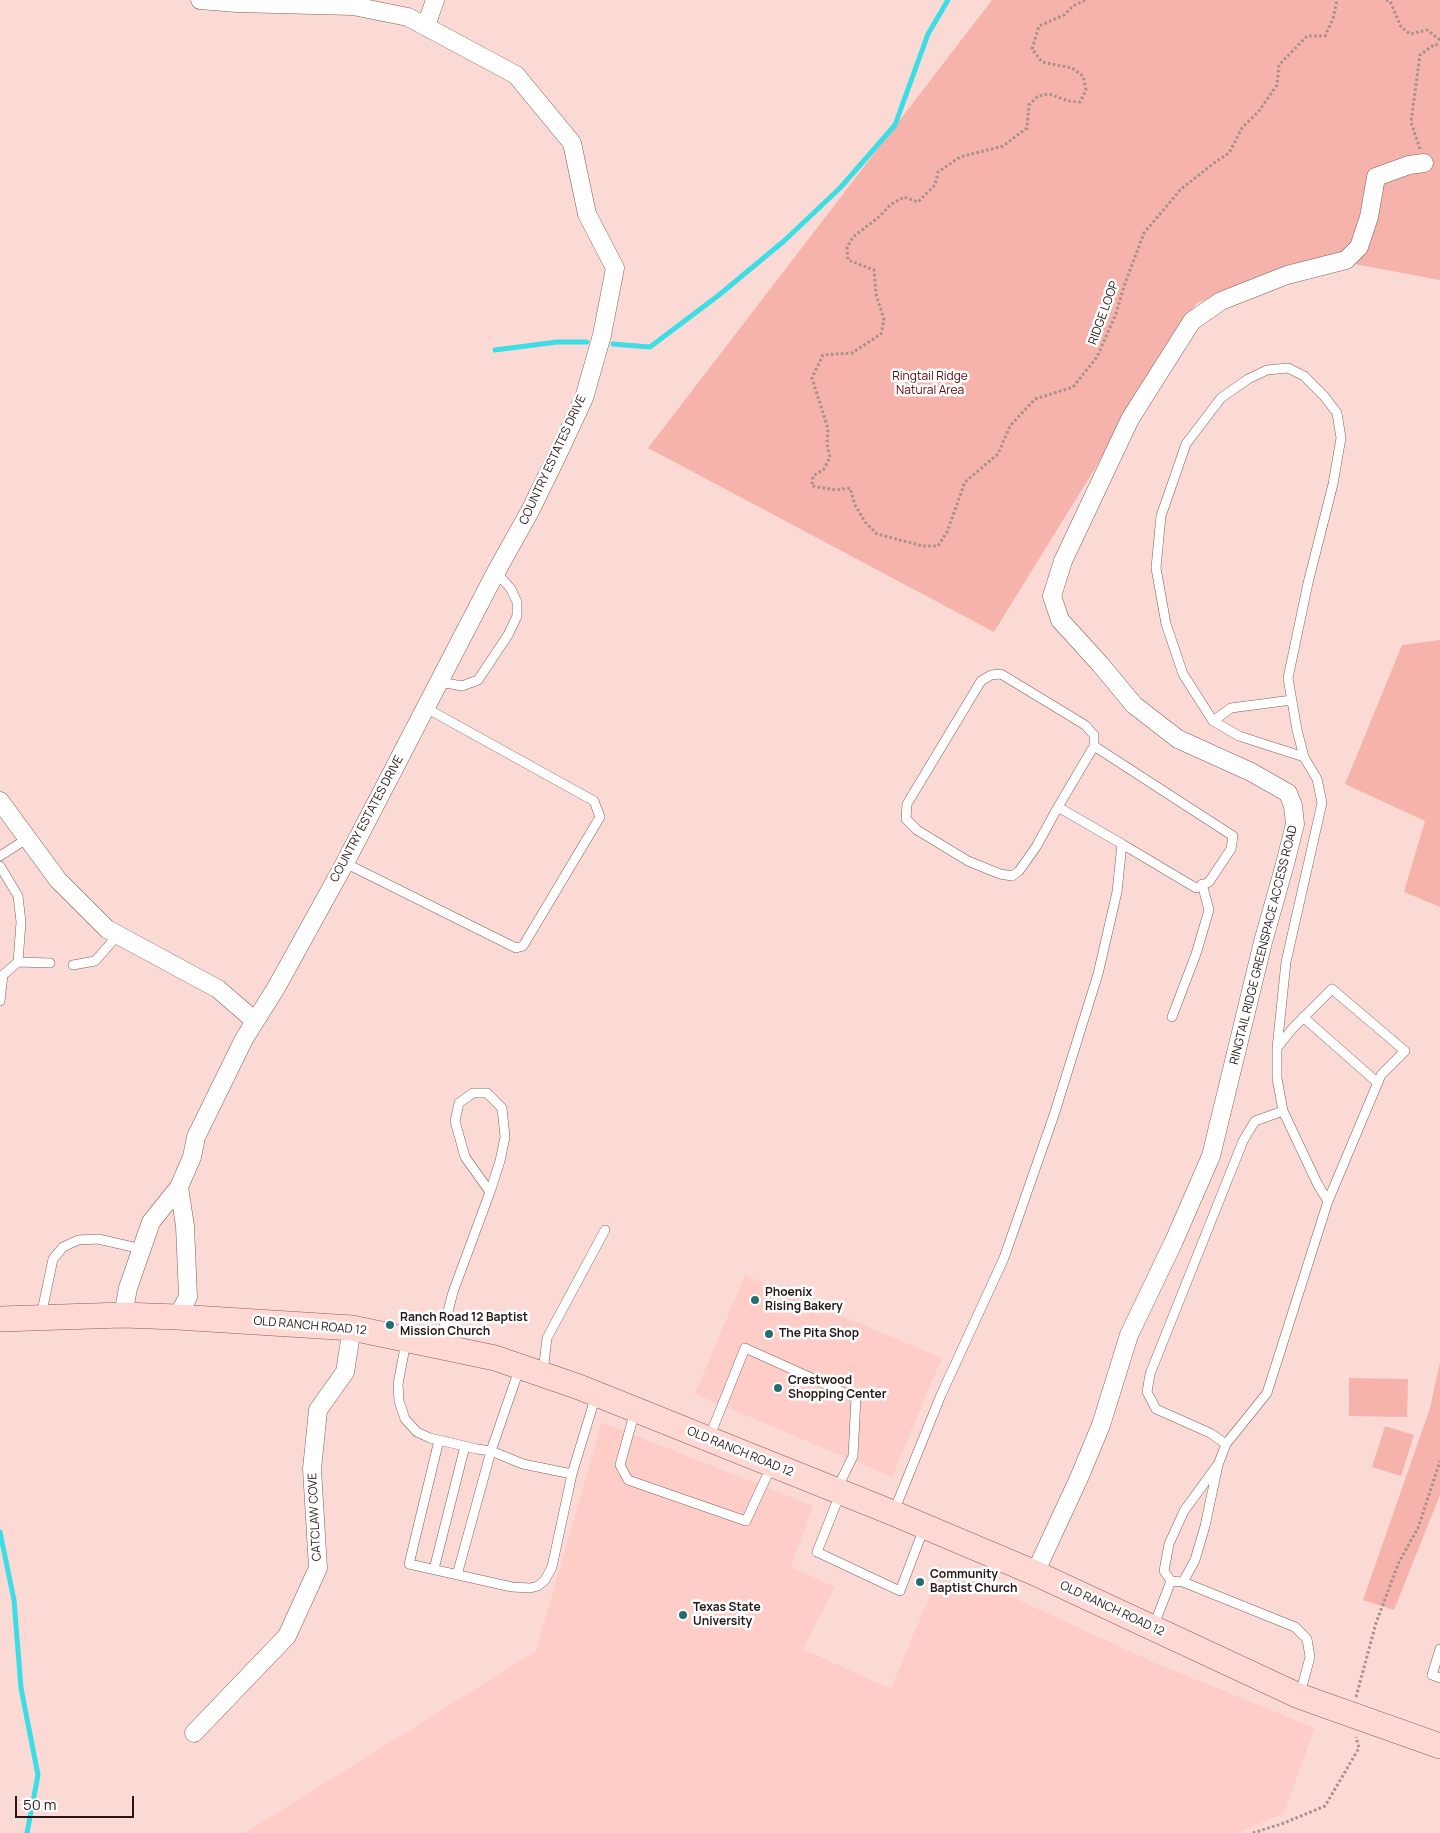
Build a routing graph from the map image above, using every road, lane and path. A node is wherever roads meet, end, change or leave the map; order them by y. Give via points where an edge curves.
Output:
1 (200, 0) edge
2 (435, 0) edge
3 (1085, 0) edge
4 (1337, 0) edge
5 (1386, 0) edge
6 (426, 26) junction
7 (1440, 40) edge
8 (1440, 46) edge
9 (1424, 163) joint
10 (496, 572) junction
11 (440, 682) junction
12 (1292, 700) junction
13 (426, 708) junction
14 (1213, 721) junction
15 (1094, 746) junction
16 (1304, 757) junction
17 (0, 801) edge
18 (1058, 807) junction
19 (28, 838) junction
20 (1122, 844) junction
21 (0, 856) edge
22 (345, 863) junction
23 (0, 866) edge
24 (1202, 884) junction
25 (118, 936) junction
26 (18, 962) junction
27 (50, 963) dead end
28 (73, 965) dead end
29 (0, 1001) edge
30 (1172, 1017) dead end
31 (1303, 1017) junction
32 (255, 1021) junction
33 (1277, 1048) junction
34 (1378, 1083) junction
35 (1283, 1111) junction
36 (179, 1186) junction
37 (490, 1192) junction
38 (1328, 1200) junction
39 (605, 1230) dead end
40 (142, 1249) junction
41 (123, 1315) junction
42 (177, 1317) junction
43 (40, 1318) junction
44 (0, 1319) edge
45 (352, 1328) junction
46 (407, 1339) junction
47 (438, 1346) junction
48 (520, 1367) junction
49 (543, 1375) junction
50 (596, 1394) junction
51 (635, 1410) junction
52 (709, 1439) junction
53 (440, 1440) junction
54 (1226, 1444) junction
55 (466, 1446) junction
56 (491, 1451) junction
57 (1440, 1461) edge
58 (772, 1464) junction
59 (1218, 1465) junction
60 (572, 1474) junction
61 (838, 1493) junction
62 (893, 1513) junction
63 (924, 1527) junction
64 (434, 1569) junction
65 (1035, 1573) junction
66 (457, 1575) junction
67 (1171, 1581) junction
68 (1183, 1582) junction
69 (1153, 1628) junction
70 (1440, 1649) edge
71 (1440, 1678) edge
72 (1299, 1696) junction
73 (1351, 1715) junction
74 (194, 1733) dead end
75 (1439, 1743) edge
76 (1253, 1833) edge

1 - 6 street, COUNTRY ESTATES DRIVE via 353,6 408,17
2 - 6 street
3 - 4 path, RIDGE LOOP via 1064,15 1039,26 1032,49 1042,62 1072,68 1083,76 1086,90 1080,102 1049,94 1038,96 1029,105 1027,128 1003,146 960,157 938,172 935,184 918,202 904,197 890,205 852,237 847,247 848,260 874,270 876,294 884,320 881,334 852,353 824,355 812,378 828,429 830,457 824,469 813,476 812,486 836,490 850,488 855,505 876,534 923,546 938,546 947,532 966,482 998,454 1010,426 1034,399 1073,387 1098,357 1144,232 1182,189 1229,153 1242,128 1277,85 1279,64 1307,36 1325,36
5 - 7 path via 1390,1 1401,27 1410,34 1427,30
6 - 10 street, COUNTRY ESTATES DRIVE via 516,75 572,143 587,214 615,268 602,335 584,398 530,511
8 - 9 path via 1435,44 1420,55 1416,79 1411,122
9 - 65 street, RINGTAIL RIDGE GREENSPACE ACCESS ROAD via 1408,165 1376,177 1369,217 1359,247 1346,260 1287,275 1221,301 1192,321 1130,419 1063,561 1052,596 1060,620 1134,705 1178,739 1251,772 1288,793 1294,824 1211,1156 1129,1335 1102,1425
10 - 11 street, COUNTRY ESTATES DRIVE
10 - 11 lane via 511,589 516,602 517,616 508,635 478,680 462,686
11 - 13 street, COUNTRY ESTATES DRIVE
12 - 14 lane via 1231,708
12 - 14 lane via 1288,678 1342,438 1336,413 1324,396 1304,376 1288,368 1266,370 1220,398 1186,444 1161,516 1156,568 1166,624 1184,674
12 - 16 lane
13 - 22 street, COUNTRY ESTATES DRIVE
13 - 22 lane via 594,801 600,817 523,946 516,948
14 - 16 lane via 1239,736
15 - 18 lane
15 - 18 lane via 1094,735 1085,725 1001,674 991,675 981,681 907,804 906,819 917,830 968,861 1012,876 1036,847
15 - 24 lane via 1233,836 1231,849 1208,882
16 - 33 lane via 1316,780 1322,803 1286,962
17 - 19 street
18 - 20 lane
19 - 21 lane
19 - 25 street via 58,880
20 - 24 lane via 1196,888
20 - 62 lane via 1117,892 1098,974 1054,1115 1004,1258 941,1395
22 - 32 street, COUNTRY ESTATES DRIVE
23 - 26 lane via 18,896 21,922
24 - 30 lane via 1209,910
25 - 28 lane via 95,961
25 - 32 street via 218,989
26 - 27 lane
26 - 29 lane via 3,975
31 - 33 lane
31 - 34 lane
31 - 34 lane via 1332,988 1405,1051 1381,1075
32 - 36 street, COUNTRY ESTATES DRIVE via 196,1137 192,1157
33 - 35 lane via 1277,1078
34 - 38 lane
35 - 38 lane
35 - 54 lane via 1254,1121 1243,1141 1150,1374 1147,1392 1156,1409
36 - 40 street, COUNTRY ESTATES DRIVE via 151,1222
36 - 42 street via 185,1226 188,1297
37 - 37 lane via 505,1137 502,1108 487,1093 474,1093 459,1103 455,1121 465,1157
37 - 47 lane via 453,1292
38 - 54 lane via 1267,1393
39 - 49 lane via 547,1338
40 - 41 street, COUNTRY ESTATES DRIVE via 128,1288
40 - 43 lane via 98,1239 78,1240 63,1248 53,1259
41 - 42 main road, OLD RANCH ROAD 12
41 - 43 main road, OLD RANCH ROAD 12
42 - 45 main road, OLD RANCH ROAD 12
43 - 44 main road, OLD RANCH ROAD 12
45 - 46 main road, OLD RANCH ROAD 12
45 - 74 street, CATCLAW COVE via 345,1372 318,1410 312,1469 318,1568 287,1636
46 - 47 main road, OLD RANCH ROAD 12
46 - 53 lane via 398,1384 399,1401 405,1419 417,1432
47 - 48 main road, OLD RANCH ROAD 12 via 495,1358
48 - 49 main road, OLD RANCH ROAD 12
48 - 56 lane
49 - 50 main road, OLD RANCH ROAD 12
50 - 51 main road, OLD RANCH ROAD 12
50 - 60 lane
51 - 52 main road, OLD RANCH ROAD 12
51 - 58 lane via 620,1465 628,1480 746,1521
52 - 58 main road, OLD RANCH ROAD 12
52 - 61 lane via 745,1348 856,1398 853,1456
53 - 55 lane
53 - 64 lane via 410,1564
54 - 59 lane
55 - 56 lane
55 - 64 lane
56 - 60 lane via 523,1464
56 - 66 lane
57 - 73 path via 1418,1528 1399,1562 1376,1623
58 - 61 main road, OLD RANCH ROAD 12
59 - 67 lane via 1184,1511 1169,1544 1164,1571
59 - 68 lane via 1206,1526 1195,1560
60 - 66 lane via 552,1567 545,1580 538,1586 521,1588
61 - 62 main road, OLD RANCH ROAD 12
61 - 63 lane via 817,1552 900,1591
62 - 63 main road, OLD RANCH ROAD 12
63 - 65 main road, OLD RANCH ROAD 12
64 - 66 lane
65 - 69 main road, OLD RANCH ROAD 12
67 - 68 lane
67 - 69 lane
68 - 72 lane via 1295,1627 1307,1639 1310,1657
69 - 72 main road, OLD RANCH ROAD 12
70 - 71 lane via 1432,1675
72 - 73 main road, OLD RANCH ROAD 12
73 - 75 main road, OLD RANCH ROAD 12
73 - 76 path via 1359,1748 1325,1806

